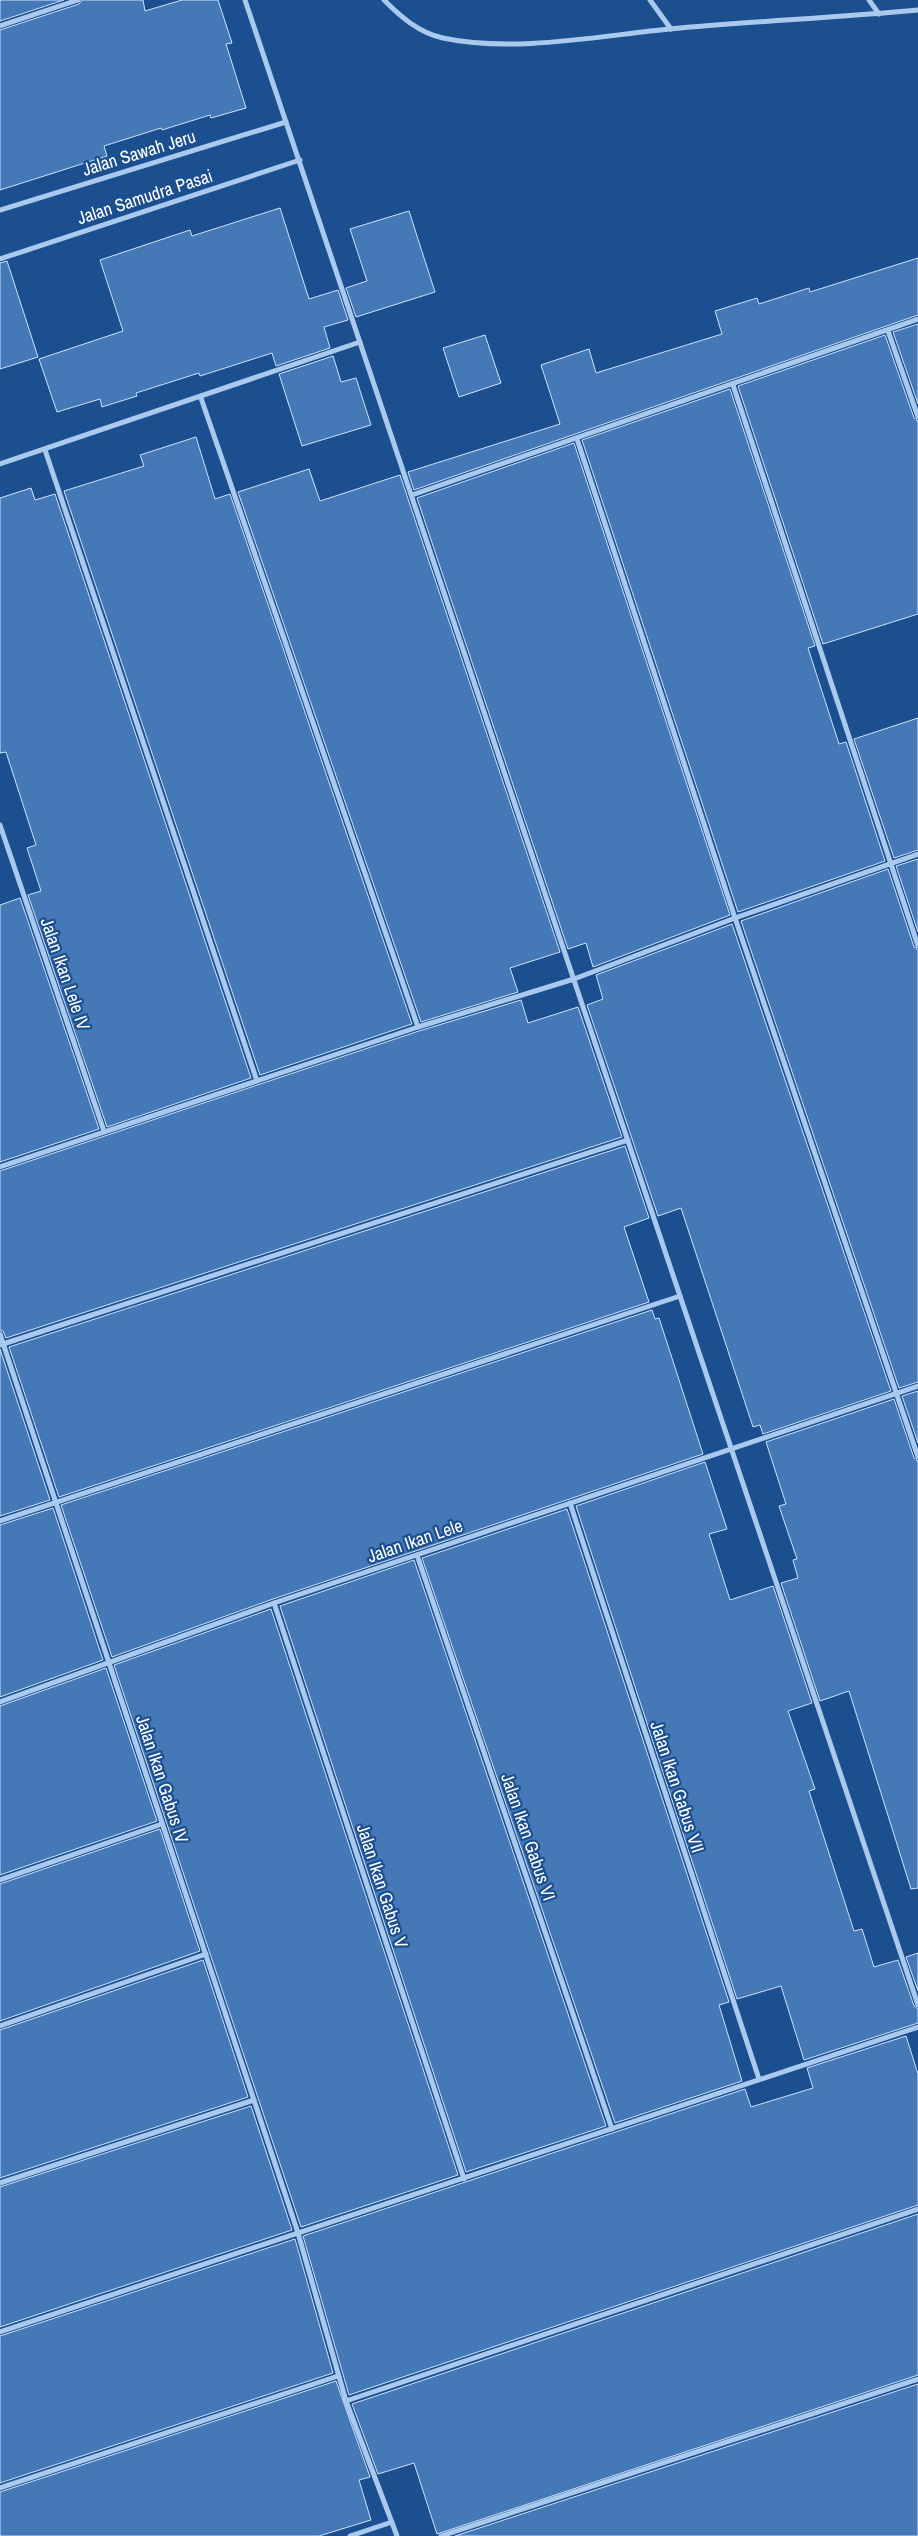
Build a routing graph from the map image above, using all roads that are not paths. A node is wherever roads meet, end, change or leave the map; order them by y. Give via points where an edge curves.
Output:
1 (78, 0) edge
2 (245, 0) edge
3 (384, 0) edge
4 (650, 0) edge
5 (869, 0) edge
6 (918, 10) edge
7 (879, 14) junction
8 (0, 26) edge
9 (672, 29) junction
10 (286, 122) junction
11 (300, 160) junction
12 (0, 210) edge
13 (0, 259) edge
14 (918, 320) edge
15 (888, 331) junction
16 (360, 342) junction
17 (733, 385) junction
18 (201, 398) junction
19 (918, 416) edge
20 (577, 439) junction
21 (45, 450) junction
22 (0, 464) edge
23 (412, 495) junction
24 (0, 825) edge
25 (918, 854) edge
26 (891, 864) junction
27 (735, 918) junction
28 (918, 946) edge
29 (574, 979) junction
30 (418, 1027) junction
31 (257, 1081) junction
32 (104, 1131) junction
33 (628, 1140) junction
34 (0, 1167) edge
35 (680, 1296) junction
36 (0, 1334) edge
37 (2, 1344) edge
38 (918, 1386) edge
39 (896, 1393) junction
40 (732, 1450) junction
41 (918, 1457) edge
42 (56, 1502) junction
43 (570, 1503) junction
44 (0, 1521) edge
45 (417, 1555) junction
46 (274, 1603) junction
47 (109, 1664) junction
48 (0, 1702) edge
49 (162, 1824) junction
50 (0, 1880) edge
51 (206, 1954) junction
52 (918, 2005) edge
53 (0, 2026) edge
54 (918, 2027) edge
55 (759, 2079) junction
56 (254, 2100) junction
57 (612, 2129) junction
58 (464, 2179) junction
59 (0, 2184) edge
60 (918, 2209) edge
61 (298, 2233) junction
62 (0, 2332) edge
63 (338, 2376) junction
64 (918, 2379) edge
65 (346, 2401) junction
66 (0, 2488) edge
67 (392, 2522) junction
68 (350, 2536) edge
69 (397, 2536) edge
70 (441, 2536) edge

1 - 8 street
2 - 10 street
3 - 9 street via 421,31 469,43 515,44
4 - 9 street
5 - 7 street
6 - 7 street
7 - 9 street
10 - 11 street
10 - 12 street, Jalan Sawah Jeru
11 - 13 street, Jalan Samudra Pasai
11 - 16 street
14 - 15 street
15 - 17 street
15 - 19 street
16 - 18 street
16 - 23 street
17 - 20 street
17 - 26 street
18 - 21 street
18 - 30 street
20 - 23 street
20 - 27 street
21 - 22 street
21 - 31 street
23 - 29 street
24 - 32 street, Jalan Ikan Lele IV
25 - 26 street
26 - 27 street
26 - 28 street
27 - 29 street
27 - 39 street
29 - 30 street
29 - 33 street
30 - 31 street
31 - 32 street
32 - 34 street
33 - 35 street
33 - 37 street
35 - 40 street
35 - 42 street
36 - 37 street, Jalan Ikan Gabus IV
37 - 42 street, Jalan Ikan Gabus IV
38 - 39 street, Jalan Ikan Lele
39 - 40 street, Jalan Ikan Lele
39 - 41 street
40 - 43 street, Jalan Ikan Lele
40 - 52 street
42 - 44 street
42 - 47 street, Jalan Ikan Gabus IV
43 - 45 street, Jalan Ikan Lele
43 - 55 street, Jalan Ikan Gabus VII
45 - 46 street, Jalan Ikan Lele
45 - 57 street, Jalan Ikan Gabus VI
46 - 47 street, Jalan Ikan Lele
46 - 58 street, Jalan Ikan Gabus V
47 - 48 street, Jalan Ikan Lele
47 - 49 street, Jalan Ikan Gabus IV
49 - 50 street
49 - 51 street, Jalan Ikan Gabus IV
51 - 53 street
51 - 56 street, Jalan Ikan Gabus IV
54 - 55 street
55 - 57 street
56 - 59 street
56 - 61 street, Jalan Ikan Gabus IV
57 - 58 street
58 - 61 street
60 - 65 street
61 - 62 street
61 - 63 street, Jalan Ikan Gabus IV
63 - 65 street, Jalan Ikan Gabus IV
63 - 66 street
64 - 70 street
65 - 67 street, Jalan Ikan Gabus IV
67 - 68 street
67 - 69 street, Jalan Ikan Gabus IV

